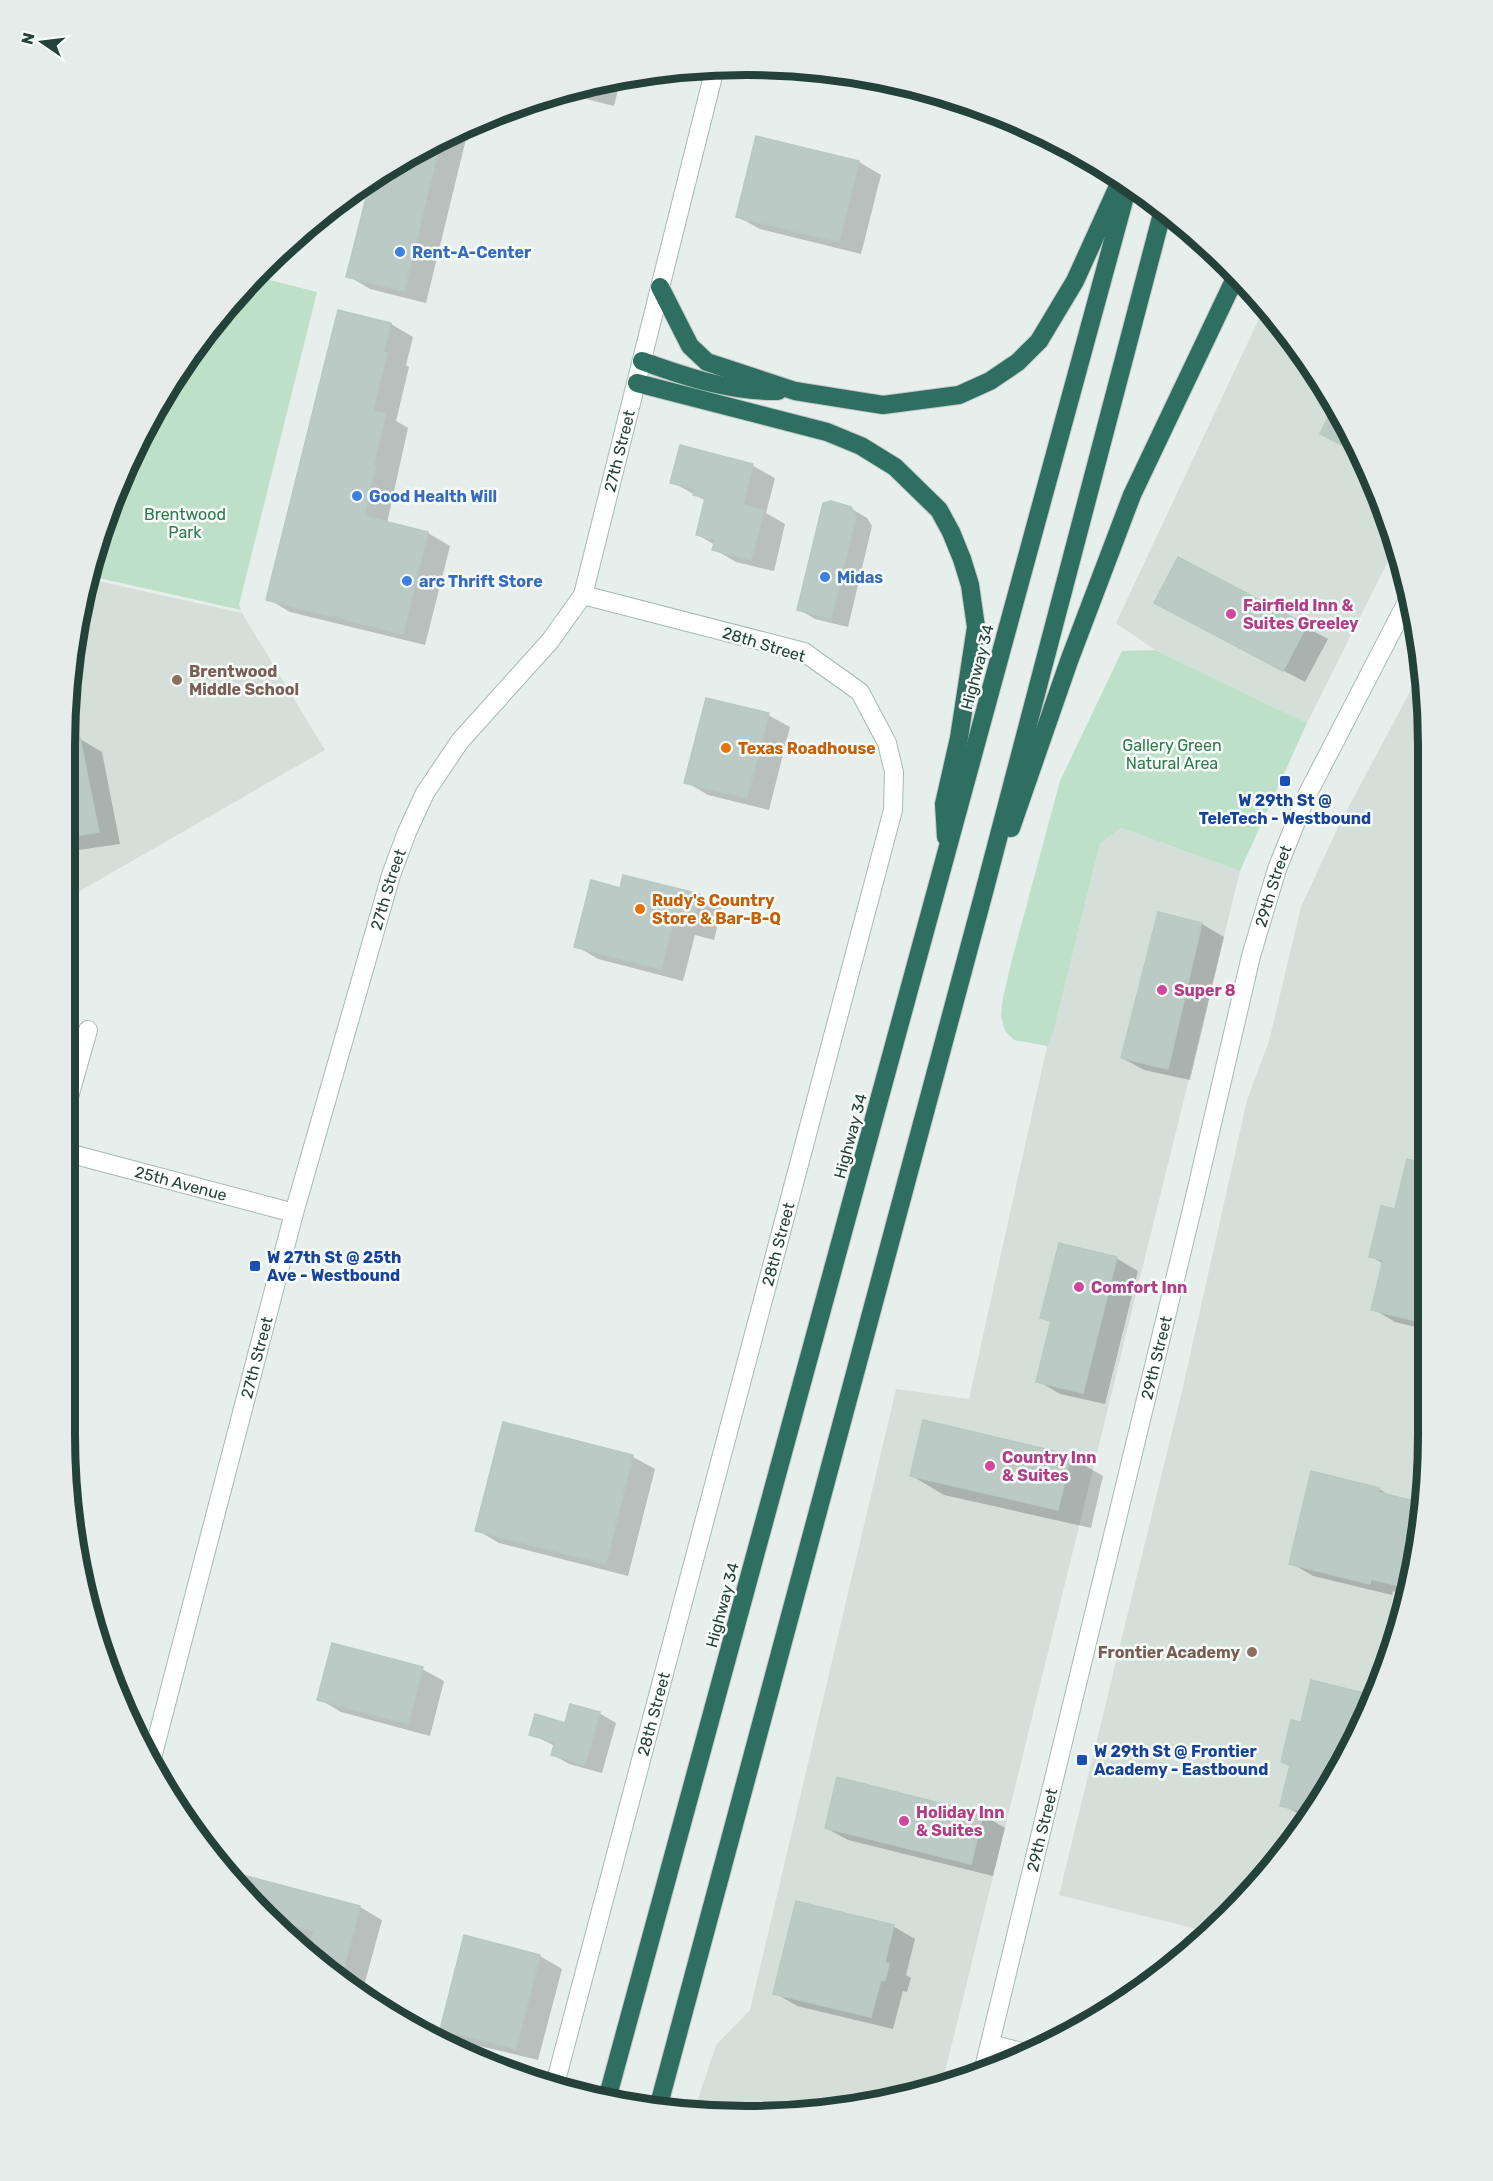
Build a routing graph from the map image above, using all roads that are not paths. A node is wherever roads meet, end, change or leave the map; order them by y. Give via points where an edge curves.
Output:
1 (713, 76) edge
2 (1118, 187) edge
3 (1126, 193) edge
4 (1161, 219) edge
5 (1232, 284) edge
6 (660, 287) junction
7 (642, 361) junction
8 (637, 383) junction
9 (795, 391) junction
10 (583, 595) junction
11 (1403, 609) edge
12 (948, 851) junction
13 (983, 896) junction
14 (88, 1030) dead end
15 (75, 1076) edge
16 (75, 1155) edge
17 (294, 1213) junction
18 (154, 1750) edge
19 (990, 2044) junction
20 (1014, 2050) edge
21 (985, 2062) edge
22 (557, 2078) edge
23 (609, 2092) edge
24 (660, 2100) edge

1 - 6 street, 27th Street
2 - 9 highway via 1075,281 1039,341 990,381 959,395 883,405
3 - 12 highway, Highway 34
4 - 13 highway
5 - 13 highway via 1132,495 1013,824
6 - 7 street, 27th Street
6 - 9 highway via 697,355 707,362
7 - 8 street, 27th Street
7 - 9 highway via 717,385
8 - 10 street, 27th Street
8 - 12 highway via 827,432 861,446 895,467 939,510 962,559 976,627 959,738 944,804
10 - 17 street, 27th Street via 550,640 460,741 425,793 406,832
10 - 22 street, 28th Street via 804,652 860,692 888,743 894,772 893,810
11 - 19 street, 29th Street via 1306,797 1277,869 1257,936
12 - 23 highway, Highway 34
13 - 24 highway
14 - 15 street
16 - 17 street, 25th Avenue
17 - 18 street, 27th Street
19 - 20 street
19 - 21 street, 29th Street

